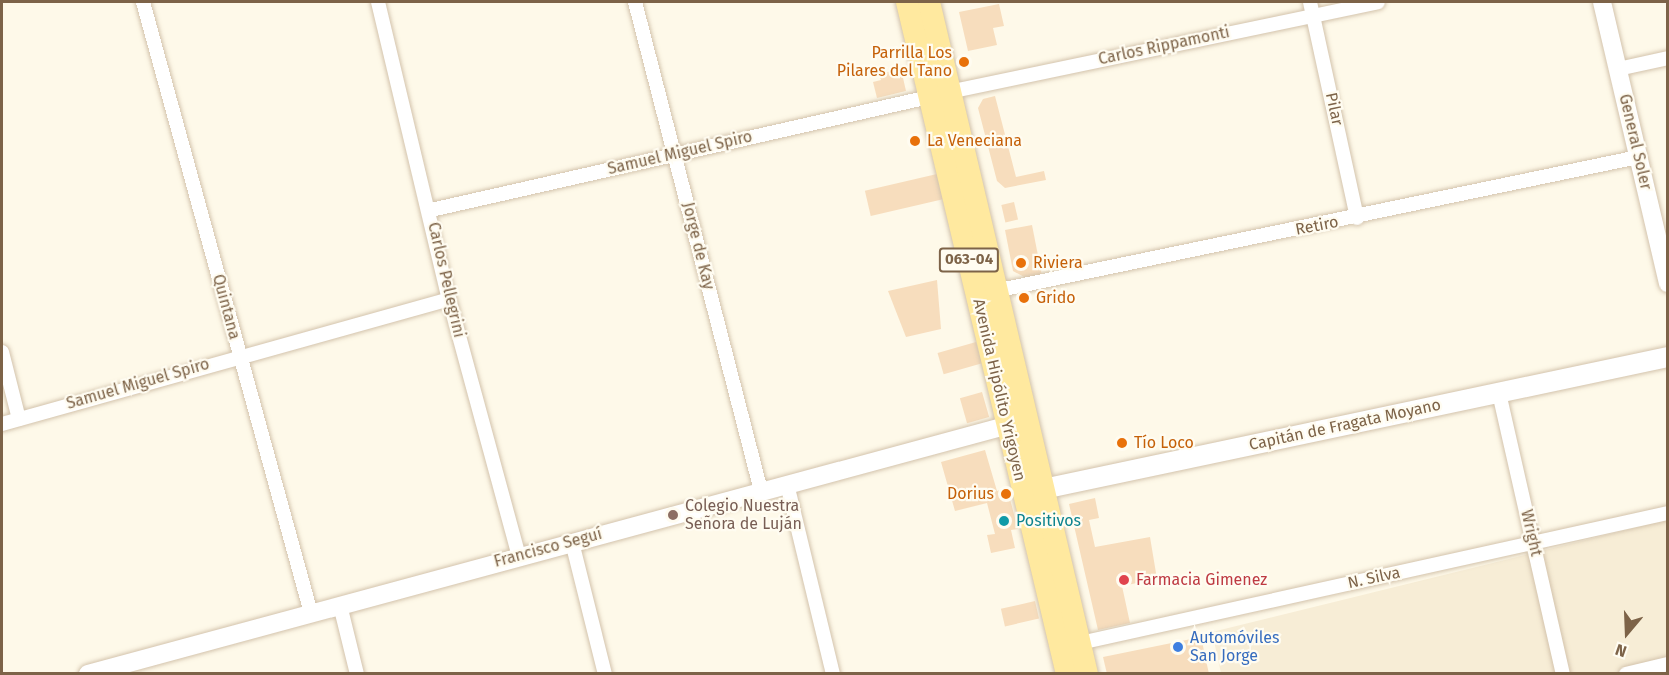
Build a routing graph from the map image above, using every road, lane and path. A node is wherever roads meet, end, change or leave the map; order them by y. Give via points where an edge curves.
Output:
1 (142, 2) edge
2 (378, 2) edge
3 (635, 2) edge
4 (907, 2) edge
5 (929, 2) edge
6 (1378, 2) edge
7 (1602, 2) edge
8 (1312, 8) edge
9 (1668, 58) edge
10 (1618, 69) junction
11 (939, 95) junction
12 (674, 154) junction
13 (1638, 157) junction
14 (430, 210) junction
15 (1357, 218) junction
16 (1668, 283) edge
17 (995, 291) junction
18 (448, 299) junction
19 (2, 352) edge
20 (239, 354) junction
21 (1668, 357) edge
22 (1499, 393) junction
23 (19, 419) junction
24 (1018, 422) junction
25 (2, 424) edge
26 (786, 484) junction
27 (1034, 490) junction
28 (761, 491) junction
29 (1668, 513) edge
30 (572, 542) junction
31 (1533, 543) junction
32 (519, 556) junction
33 (340, 605) junction
34 (311, 613) junction
35 (1080, 643) junction
36 (1668, 664) edge
37 (96, 672) edge
38 (357, 674) edge
39 (605, 674) edge
40 (833, 674) edge
41 (1068, 674) edge
42 (1087, 674) edge
43 (1563, 674) edge
44 (1626, 674) edge

1 - 20 street, Quintana
2 - 14 street, Carlos Pellegrini
3 - 12 street, Jorge de Kay
4 - 11 main road, Avenida Hipólito Yrigoyen / 063-04
5 - 11 main road, Avenida Hipólito Yrigoyen / 063-04
6 - 8 street, Carlos Rippamonti
7 - 10 street, General Soler
8 - 11 street, Carlos Rippamonti
8 - 15 street, Pilar
9 - 10 street
10 - 13 street, General Soler
11 - 12 street, Samuel Miguel Spiro
11 - 17 main road, Avenida Hipólito Yrigoyen / 063-04
11 - 24 main road, Avenida Hipólito Yrigoyen / 063-04
12 - 14 street, Samuel Miguel Spiro
12 - 28 street, Jorge de Kay
13 - 15 street, Retiro
13 - 16 street, General Soler
14 - 18 street, Carlos Pellegrini
15 - 17 street, Retiro
17 - 24 main road, Avenida Hipólito Yrigoyen / 063-04
18 - 20 street, Samuel Miguel Spiro
18 - 32 street, Carlos Pellegrini
19 - 23 street
20 - 23 street, Samuel Miguel Spiro
20 - 34 street, Quintana
21 - 22 main road, Capitán de Fragata Moyano
22 - 27 main road, Capitán de Fragata Moyano
22 - 31 street, Wright
23 - 25 street, Samuel Miguel Spiro
24 - 26 street, Francisco Seguí
24 - 27 main road, Avenida Hipólito Yrigoyen / 063-04
26 - 28 street, Francisco Seguí
26 - 40 street
27 - 35 main road, Avenida Hipólito Yrigoyen / 063-04
27 - 41 main road, Avenida Hipólito Yrigoyen / 063-04
28 - 30 street, Francisco Seguí
29 - 31 street, N. Silva
30 - 32 street, Francisco Seguí
30 - 39 street
31 - 35 street, N. Silva
31 - 43 street, Wright
32 - 33 street, Francisco Seguí
33 - 34 street, Francisco Seguí
33 - 38 street
34 - 37 street, Francisco Seguí
35 - 42 main road, Avenida Hipólito Yrigoyen / 063-04
36 - 44 street

